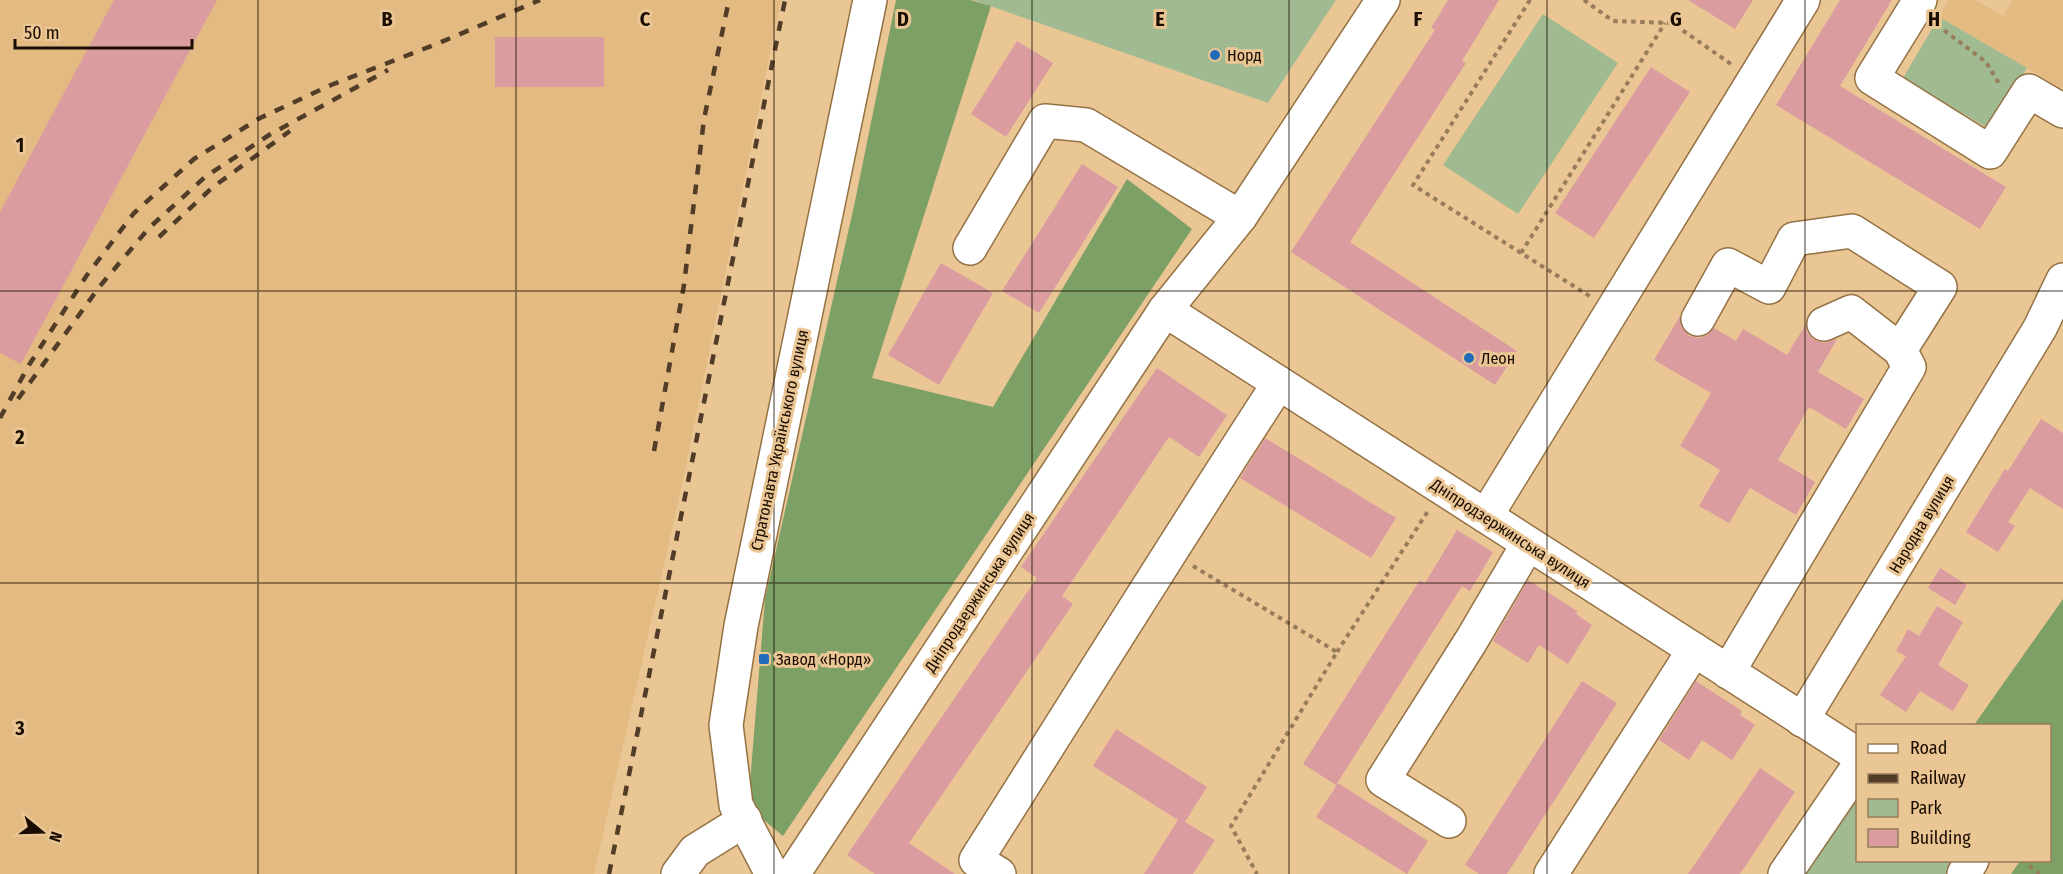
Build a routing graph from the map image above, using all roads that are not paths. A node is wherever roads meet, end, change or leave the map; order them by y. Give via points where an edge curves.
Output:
1 (870, 0) edge
2 (1383, 0) edge
3 (1803, 0) edge
4 (1918, 4) edge
5 (2063, 111) edge
6 (1240, 217) junction
7 (970, 248) dead end
8 (2063, 280) edge
9 (1165, 310) junction
10 (1698, 319) dead end
11 (2050, 319) edge
12 (1824, 324) dead end
13 (1900, 350) junction
14 (1279, 383) junction
15 (1486, 516) junction
16 (1528, 544) junction
17 (1694, 650) junction
18 (1728, 672) junction
19 (1802, 720) junction
20 (1856, 754) edge
21 (1856, 768) edge
22 (745, 820) junction
23 (1449, 821) dead end
24 (678, 874) edge
25 (772, 874) edge
26 (793, 874) edge
27 (999, 874) edge
28 (1551, 874) edge
29 (1785, 874) edge

1 - 22 street, Стратонавта Українського вулиця via 739,637 726,726 736,805
2 - 6 street, Дніпродзержинська вулиця
3 - 15 street
4 - 5 street via 1872,78 1990,152 2029,91
6 - 7 street via 1086,125 1045,121
6 - 9 street, Дніпродзержинська вулиця
8 - 11 street, Народна вулиця
9 - 14 street, Дніпродзержинська вулиця
9 - 26 street, Дніпродзержинська вулиця
10 - 13 street via 1728,265 1768,287 1794,239 1852,231 1940,287
11 - 19 street, Народна вулиця
12 - 13 street via 1851,312
13 - 18 street via 1909,367
14 - 15 street, Дніпродзержинська вулиця
14 - 27 street via 976,860
15 - 16 street, Дніпродзержинська вулиця
16 - 17 street, Дніпродзержинська вулиця
16 - 23 street via 1383,780
17 - 18 street, Дніпродзержинська вулиця
17 - 28 street
18 - 19 street, Дніпродзержинська вулиця
19 - 20 street, Дніпродзержинська вулиця
21 - 29 street
22 - 24 street via 695,850
22 - 25 street, Стратонавта Українського вулиця

